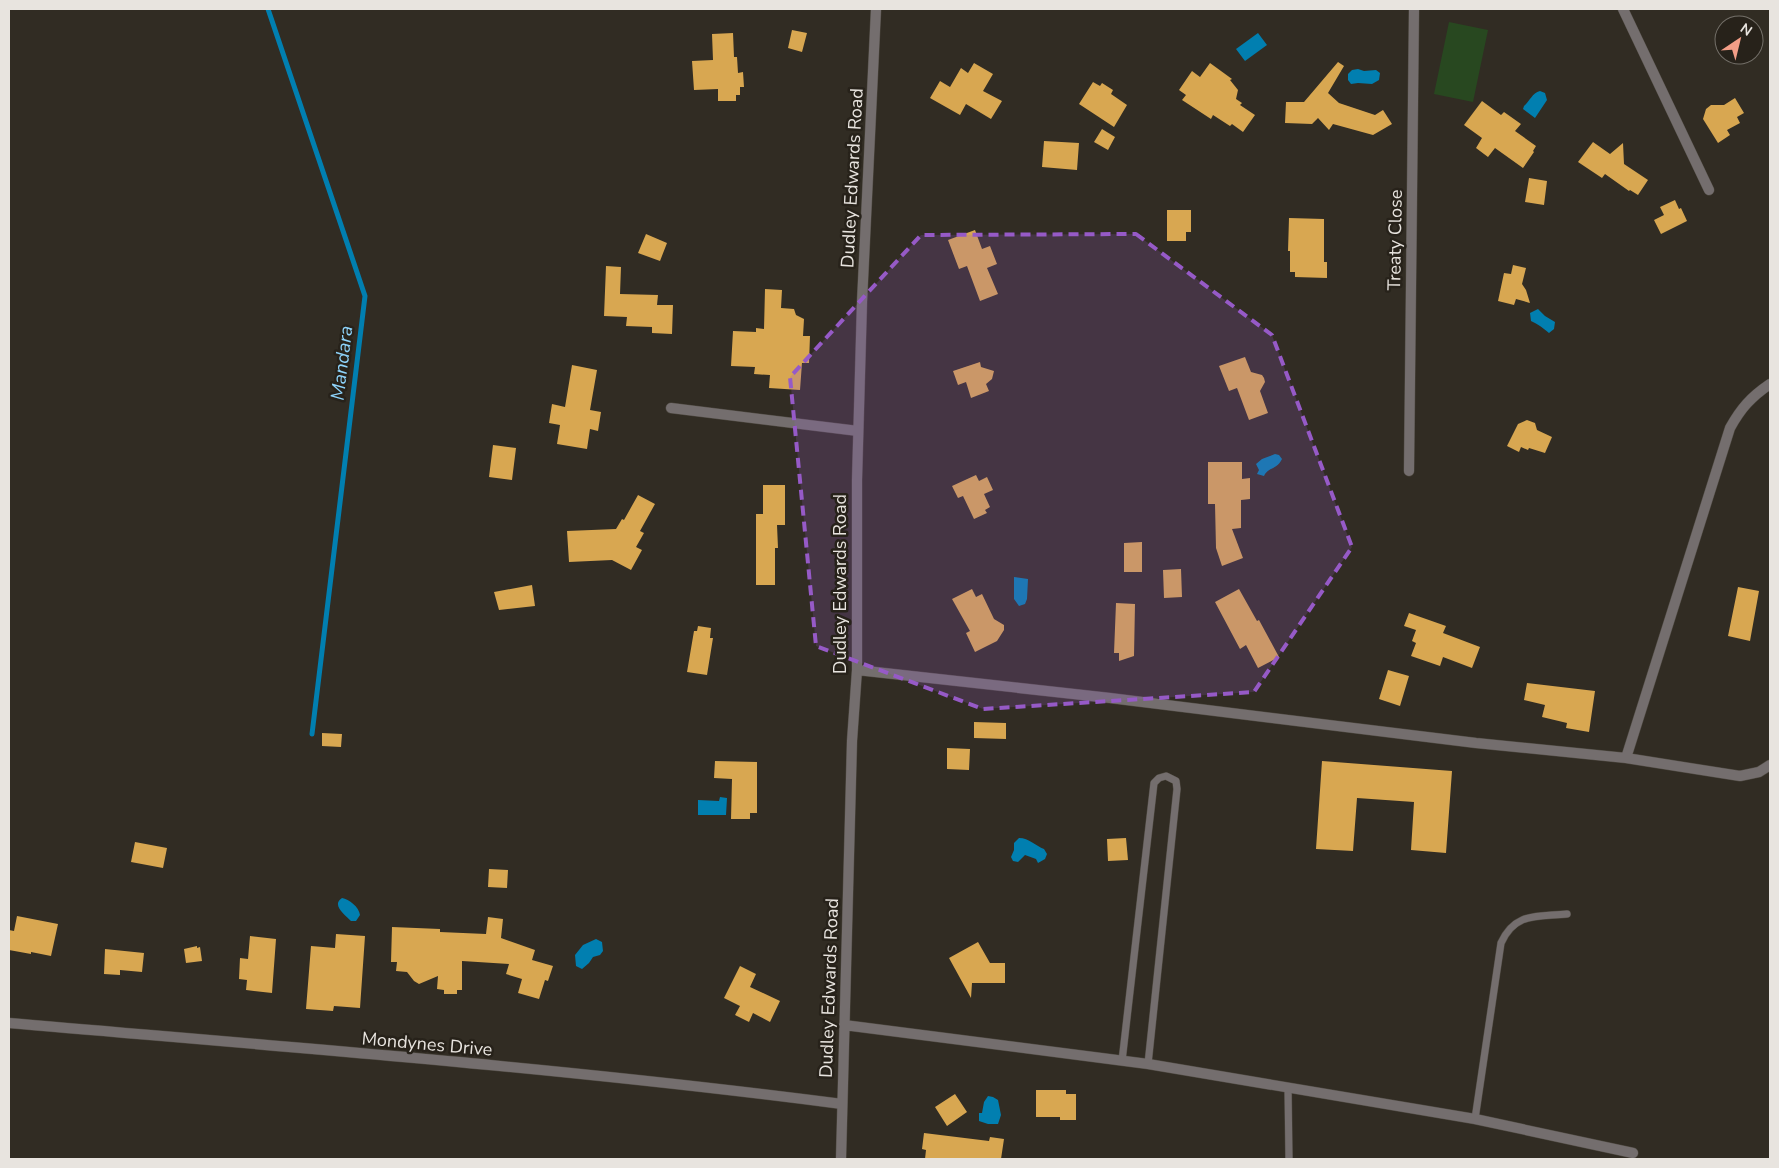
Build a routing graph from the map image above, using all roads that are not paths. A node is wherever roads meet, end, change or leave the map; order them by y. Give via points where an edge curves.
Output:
1 (876, 9) edge
2 (1414, 9) edge
3 (1623, 9) edge
4 (1709, 190) dead end
5 (1770, 384) edge
6 (671, 408) dead end
7 (858, 432) junction
8 (1408, 471) dead end
9 (857, 670) junction
10 (1626, 758) junction
11 (1770, 765) edge
12 (1566, 914) dead end
13 (9, 1023) edge
14 (844, 1025) junction
15 (1122, 1061) junction
16 (1148, 1064) junction
17 (1288, 1088) junction
18 (842, 1104) junction
19 (1475, 1119) junction
20 (1633, 1154) dead end
21 (841, 1159) edge
22 (1289, 1159) edge

1 - 7 street, Dudley Edwards Road
2 - 8 street, Treaty Close
3 - 4 street
5 - 10 street via 1753,396 1730,428
6 - 7 street
7 - 9 street, Dudley Edwards Road
9 - 10 street
9 - 14 street, Dudley Edwards Road
10 - 11 street via 1740,776 1760,772
12 - 19 lane via 1521,919 1507,930 1501,942
13 - 18 street, Mondynes Drive via 707,1087
14 - 15 street
14 - 18 street, Dudley Edwards Road
15 - 16 street
15 - 16 lane via 1154,783 1166,776 1176,781 1177,789
16 - 17 street
17 - 19 street
17 - 22 lane
18 - 21 street, Dudley Edwards Road
19 - 20 street

